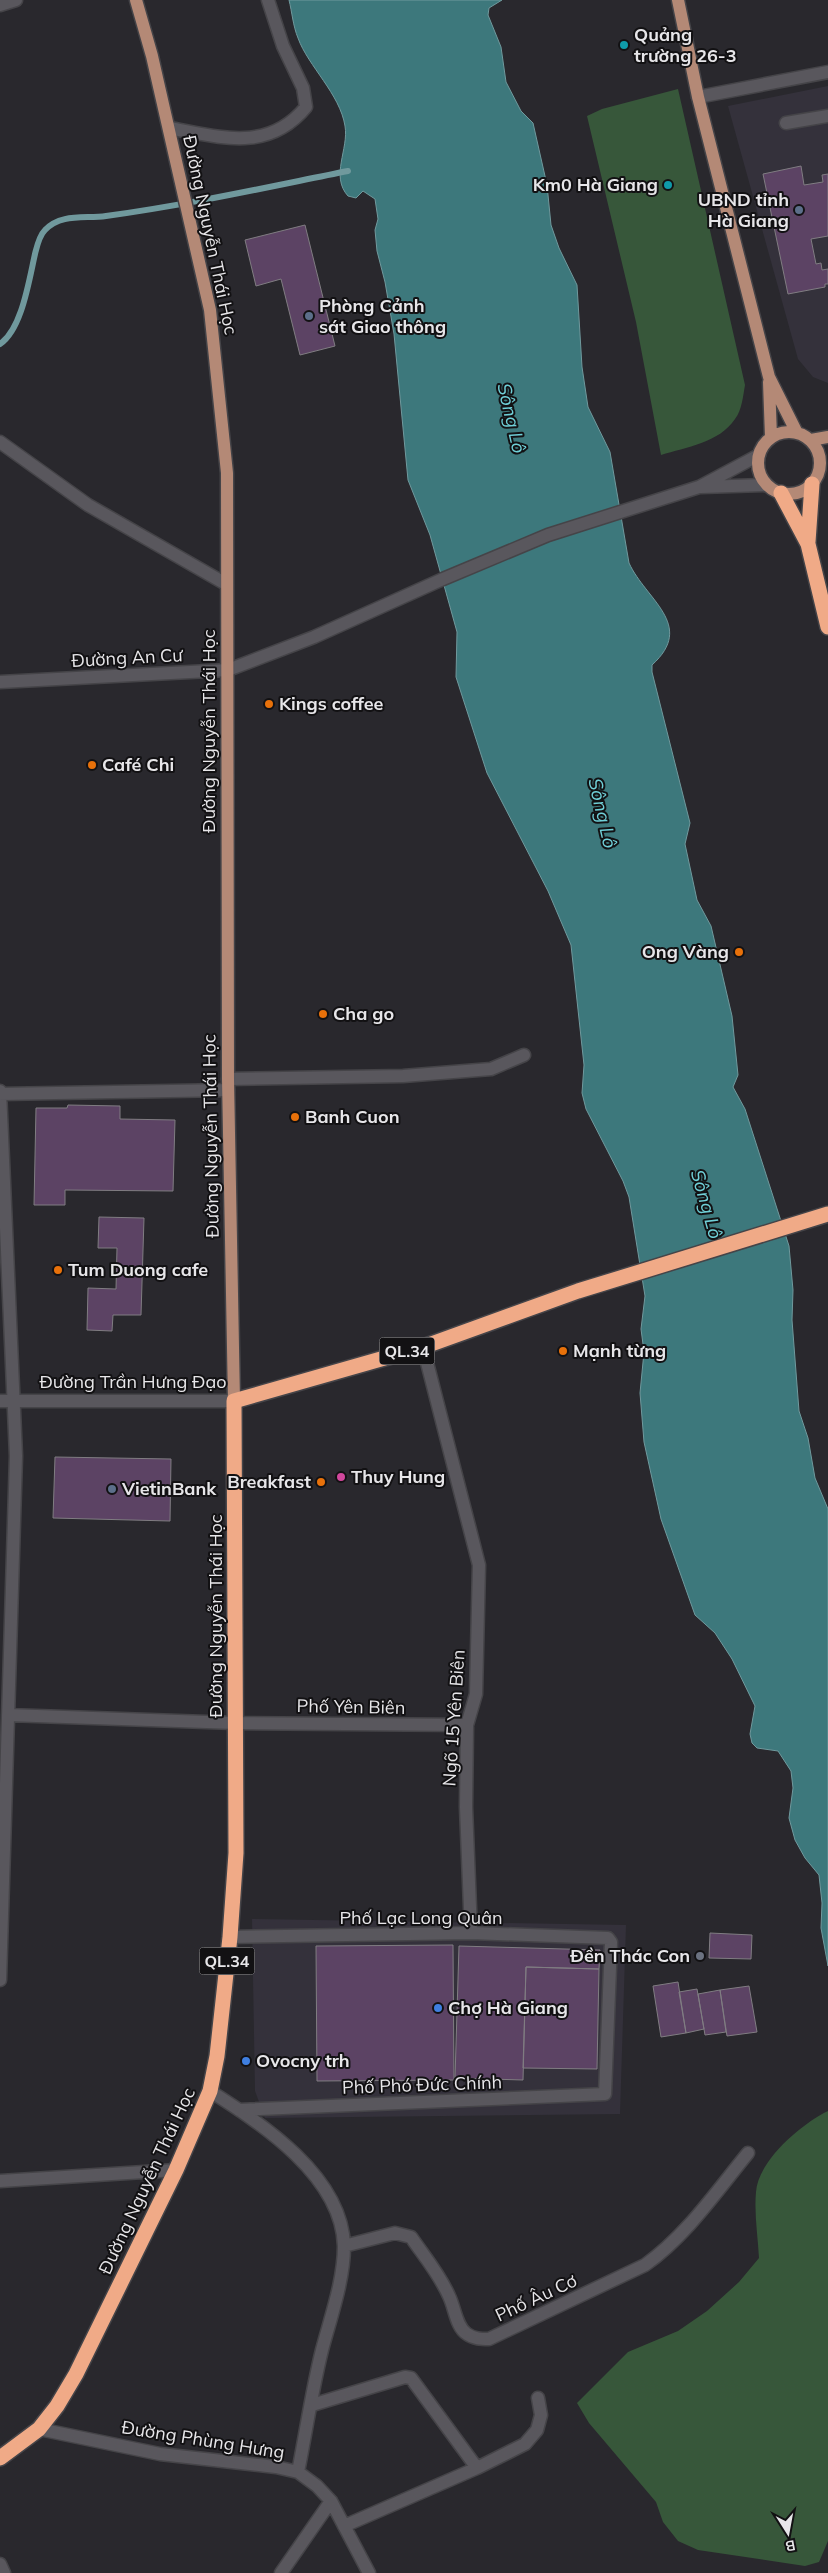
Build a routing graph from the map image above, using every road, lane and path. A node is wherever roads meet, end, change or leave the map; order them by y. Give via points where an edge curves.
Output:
1 (16, 0) edge
2 (136, 0) edge
3 (268, 0) edge
4 (678, 0) edge
5 (0, 5) edge
6 (828, 72) edge
7 (698, 97) junction
8 (828, 116) edge
9 (786, 123) dead end
10 (169, 128) junction
11 (769, 377) junction
12 (797, 432) junction
13 (771, 437) junction
14 (828, 437) edge
15 (811, 440) junction
16 (0, 442) edge
17 (759, 455) junction
18 (824, 468) edge
19 (812, 484) junction
20 (767, 485) junction
21 (698, 487) junction
22 (781, 493) junction
23 (808, 544) junction
24 (226, 584) junction
25 (828, 627) edge
26 (228, 670) junction
27 (0, 682) edge
28 (524, 1055) dead end
29 (228, 1084) junction
30 (0, 1093) edge
31 (828, 1214) edge
32 (424, 1346) junction
33 (0, 1401) edge
34 (14, 1401) junction
35 (234, 1401) junction
36 (8, 1715) junction
37 (235, 1723) junction
38 (467, 1726) junction
39 (1, 1924) edge
40 (471, 1933) junction
41 (230, 1937) junction
42 (0, 1980) edge
43 (210, 2091) junction
44 (606, 2094) joint
45 (240, 2110) junction
46 (748, 2153) dead end
47 (176, 2170) junction
48 (0, 2182) edge
49 (344, 2246) junction
50 (538, 2398) dead end
51 (312, 2405) junction
52 (39, 2428) junction
53 (0, 2458) edge
54 (477, 2468) junction
55 (298, 2472) junction
56 (331, 2501) junction
57 (344, 2526) junction
58 (0, 2564) edge
59 (4, 2573) edge
60 (281, 2573) edge
61 (369, 2573) edge

1 - 5 street
2 - 10 main road, Đường Nguyễn Thái Học
3 - 10 street via 283,46 303,88 306,107 298,117 269,136 251,139
4 - 7 main road
6 - 7 street
7 - 11 main road
8 - 9 street
10 - 24 main road, Đường Nguyễn Thái Học via 210,310 228,473
11 - 12 main road
11 - 13 main road
12 - 13 main road
12 - 15 main road
13 - 17 main road
14 - 15 main road
15 - 18 main road
16 - 24 street via 88,506
17 - 20 main road via 759,472
17 - 21 street
18 - 19 main road
19 - 22 main road via 798,493
19 - 23 highway
20 - 21 street
20 - 22 main road
21 - 26 street, Đường An Cư via 548,535 314,637
22 - 23 highway
23 - 25 highway
24 - 26 main road, Đường Nguyễn Thái Học
26 - 27 street, Đường An Cư
26 - 29 main road, Đường Nguyễn Thái Học
28 - 29 street via 491,1069
29 - 30 street
29 - 35 main road, Đường Nguyễn Thái Học
30 - 34 street
31 - 32 highway, Đường Trần Hưng Đạo / QL.34 via 578,1291
32 - 35 highway, Đường Trần Hưng Đạo / QL.34
32 - 38 street, Ngõ 15 Yên Biên via 479,1565 476,1694
33 - 34 street, Đường Trần Hưng Đạo
34 - 35 street, Đường Trần Hưng Đạo
34 - 36 street via 16,1456
35 - 37 highway, Đường Nguyễn Thái Học / QL.34
36 - 37 street, Phố Yên Biên
36 - 39 street
37 - 38 street, Phố Yên Biên
37 - 41 highway, Đường Nguyễn Thái Học / QL.34 via 236,1853
38 - 40 street, Ngõ 15 Yên Biên via 466,1808
39 - 42 street
40 - 41 street, Phố Lạc Long Quân
40 - 44 street, Phố Lạc Long Quân via 611,1940
41 - 43 highway, Đường Nguyễn Thái Học / QL.34
43 - 45 street
43 - 47 highway, Đường Nguyễn Thái Học / QL.34
44 - 45 street, Phố Phó Đức Chính
45 - 49 street via 276,2135 323,2188 340,2222
46 - 49 street, Phố Âu Cơ via 660,2255 646,2265 489,2339 477,2339 460,2328 450,2296 411,2237 395,2233
47 - 48 street
47 - 52 highway, Đường Nguyễn Thái Học / QL.34 via 76,2374
49 - 51 street via 341,2275
50 - 54 street via 541,2415 537,2430 525,2444
51 - 54 street via 404,2377 411,2378
51 - 55 street
52 - 53 highway, Đường Nguyễn Thái Học / QL.34
52 - 55 street, Đường Phùng Hưng via 160,2454
54 - 57 street
55 - 56 street, Đường Phùng Hưng
56 - 57 street, Đường Phùng Hưng
56 - 60 street
57 - 61 street, Đường Phùng Hưng
58 - 59 street

